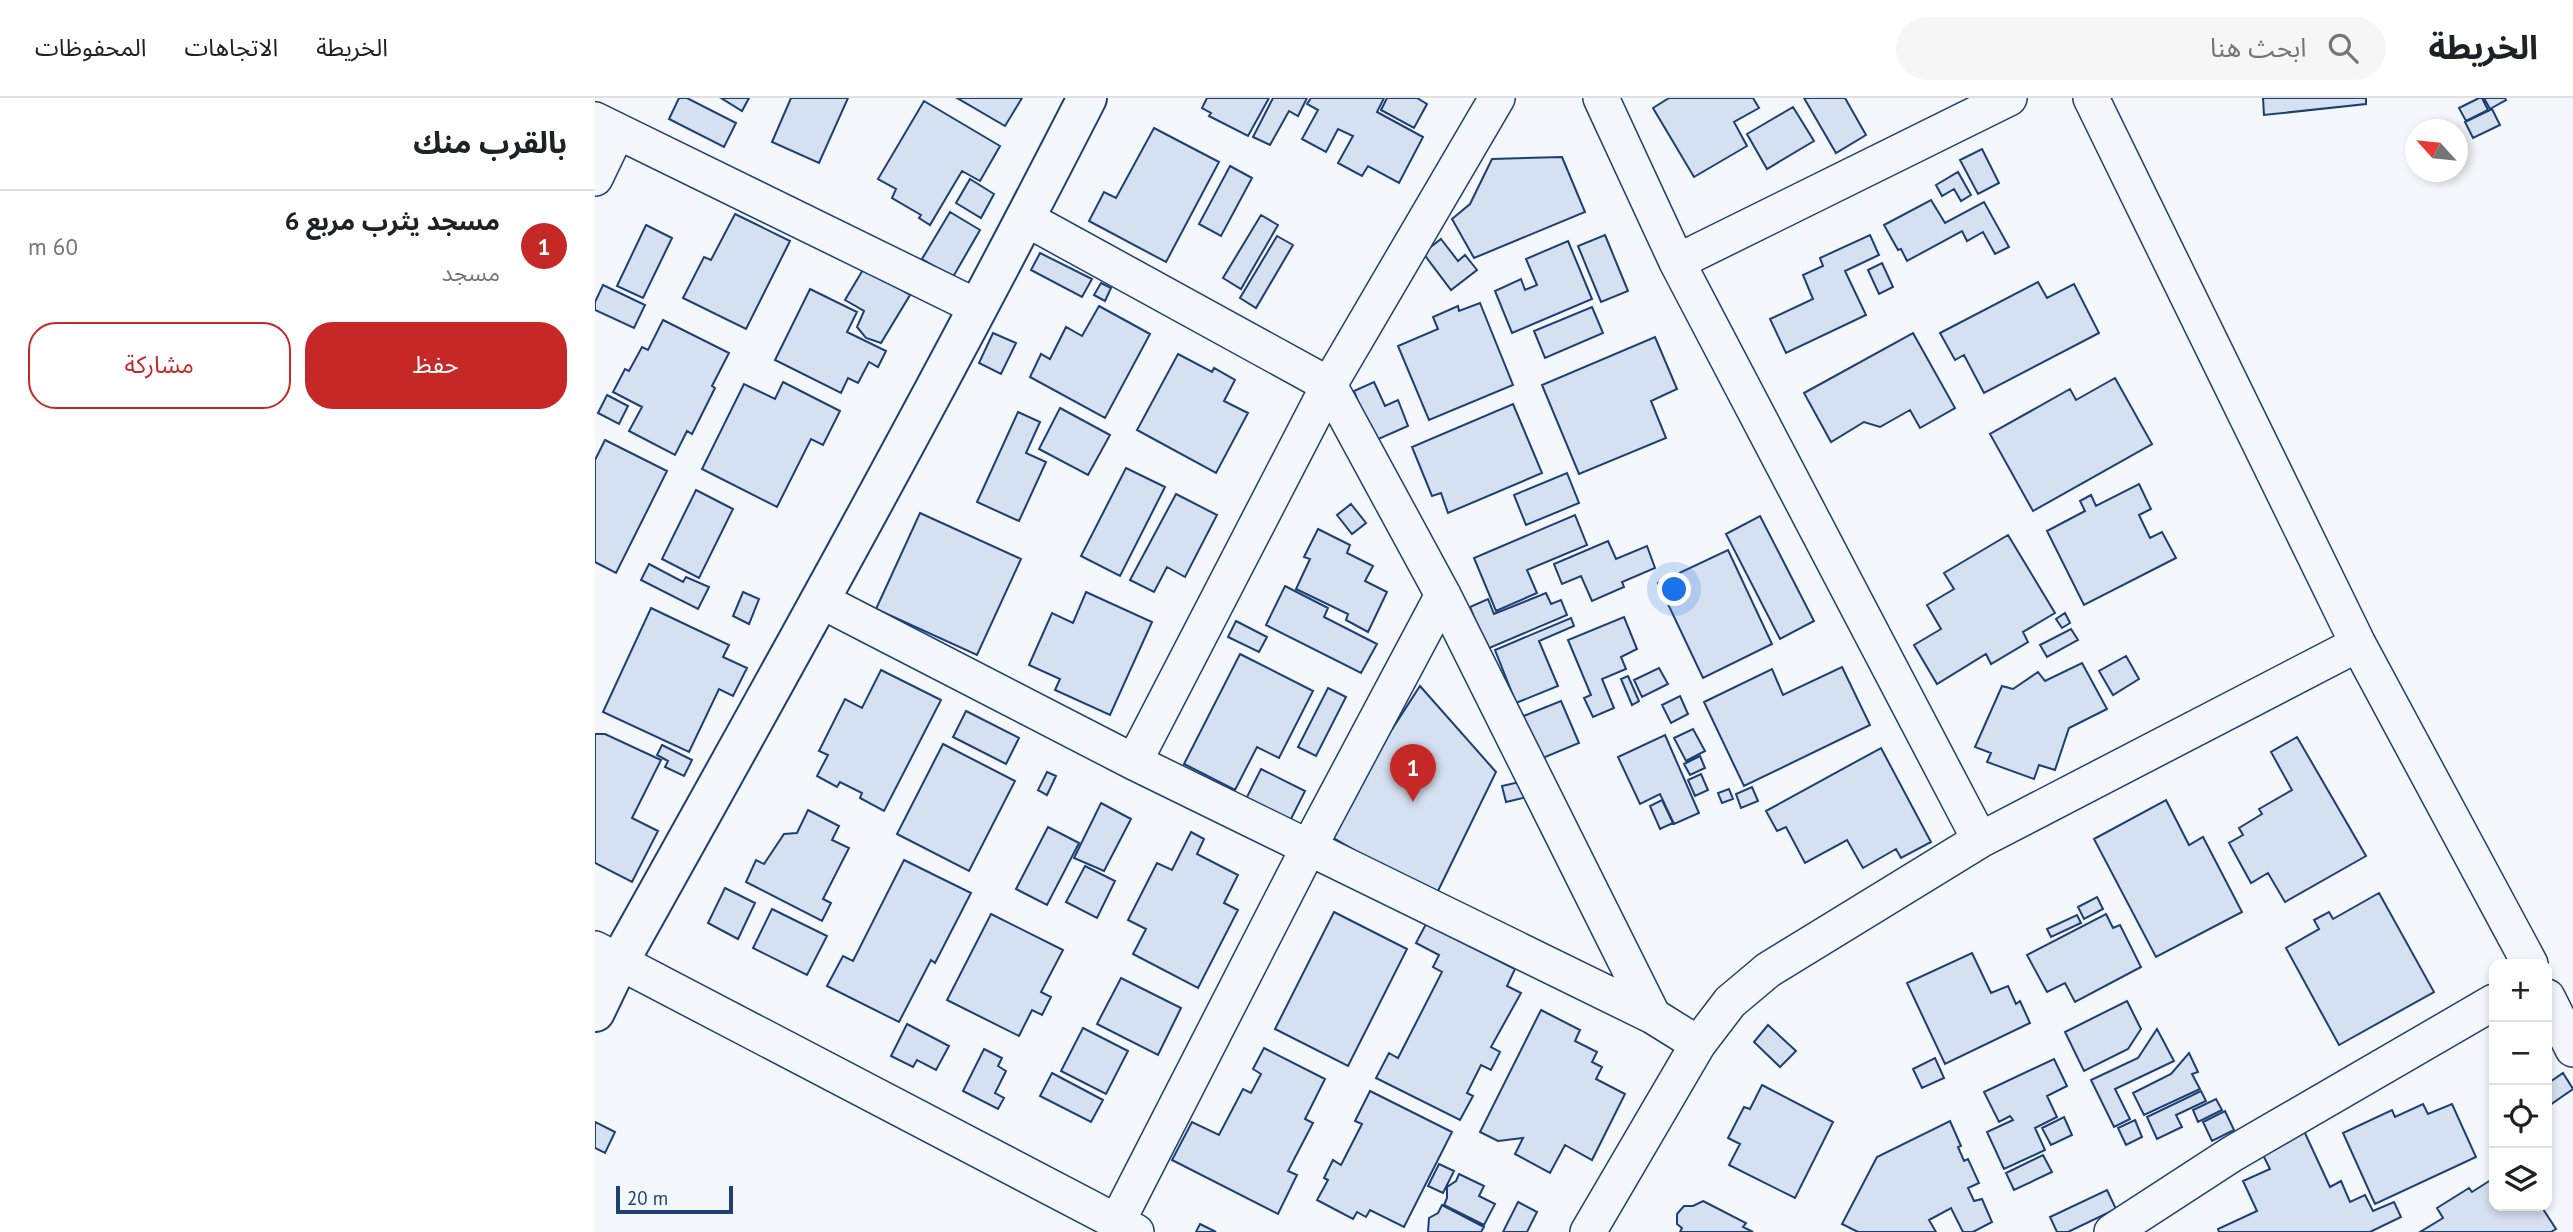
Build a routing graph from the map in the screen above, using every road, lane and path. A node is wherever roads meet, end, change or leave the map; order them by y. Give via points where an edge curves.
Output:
1 (1087, 98) edge
2 (1497, 98) edge
3 (1601, 98) edge
4 (2009, 98) edge
5 (2091, 98) edge
6 (606, 126) edge
7 (595, 178) edge
8 (1025, 218) junction
9 (1677, 262) junction
10 (979, 308) junction
11 (1329, 385) junction
12 (1443, 596) junction
13 (822, 601) junction
14 (2358, 644) junction
15 (1134, 762) junction
16 (1980, 840) junction
17 (1308, 847) junction
18 (607, 956) edge
19 (2527, 959) edge
20 (2489, 1005) edge
21 (2552, 1007) edge
22 (595, 1012) edge
23 (1653, 1016) junction
24 (1698, 1044) junction
25 (2573, 1049) edge
26 (1127, 1227) edge
27 (1588, 1232) edge
28 (2112, 1232) edge

1 - 8 street
2 - 11 street
3 - 9 street
4 - 9 street
5 - 14 street
6 - 7 street
6 - 10 street
8 - 10 street
8 - 11 street
9 - 16 street
10 - 13 street
11 - 12 street
11 - 15 street
12 - 17 street
12 - 23 street
13 - 15 street
13 - 18 street
14 - 16 street
14 - 19 street
15 - 17 street
16 - 24 street via 1768,970 1730,1002
17 - 23 street
17 - 26 street
18 - 22 street
18 - 26 street
20 - 28 street via 2232,1154
21 - 25 street
23 - 24 street
24 - 27 street

